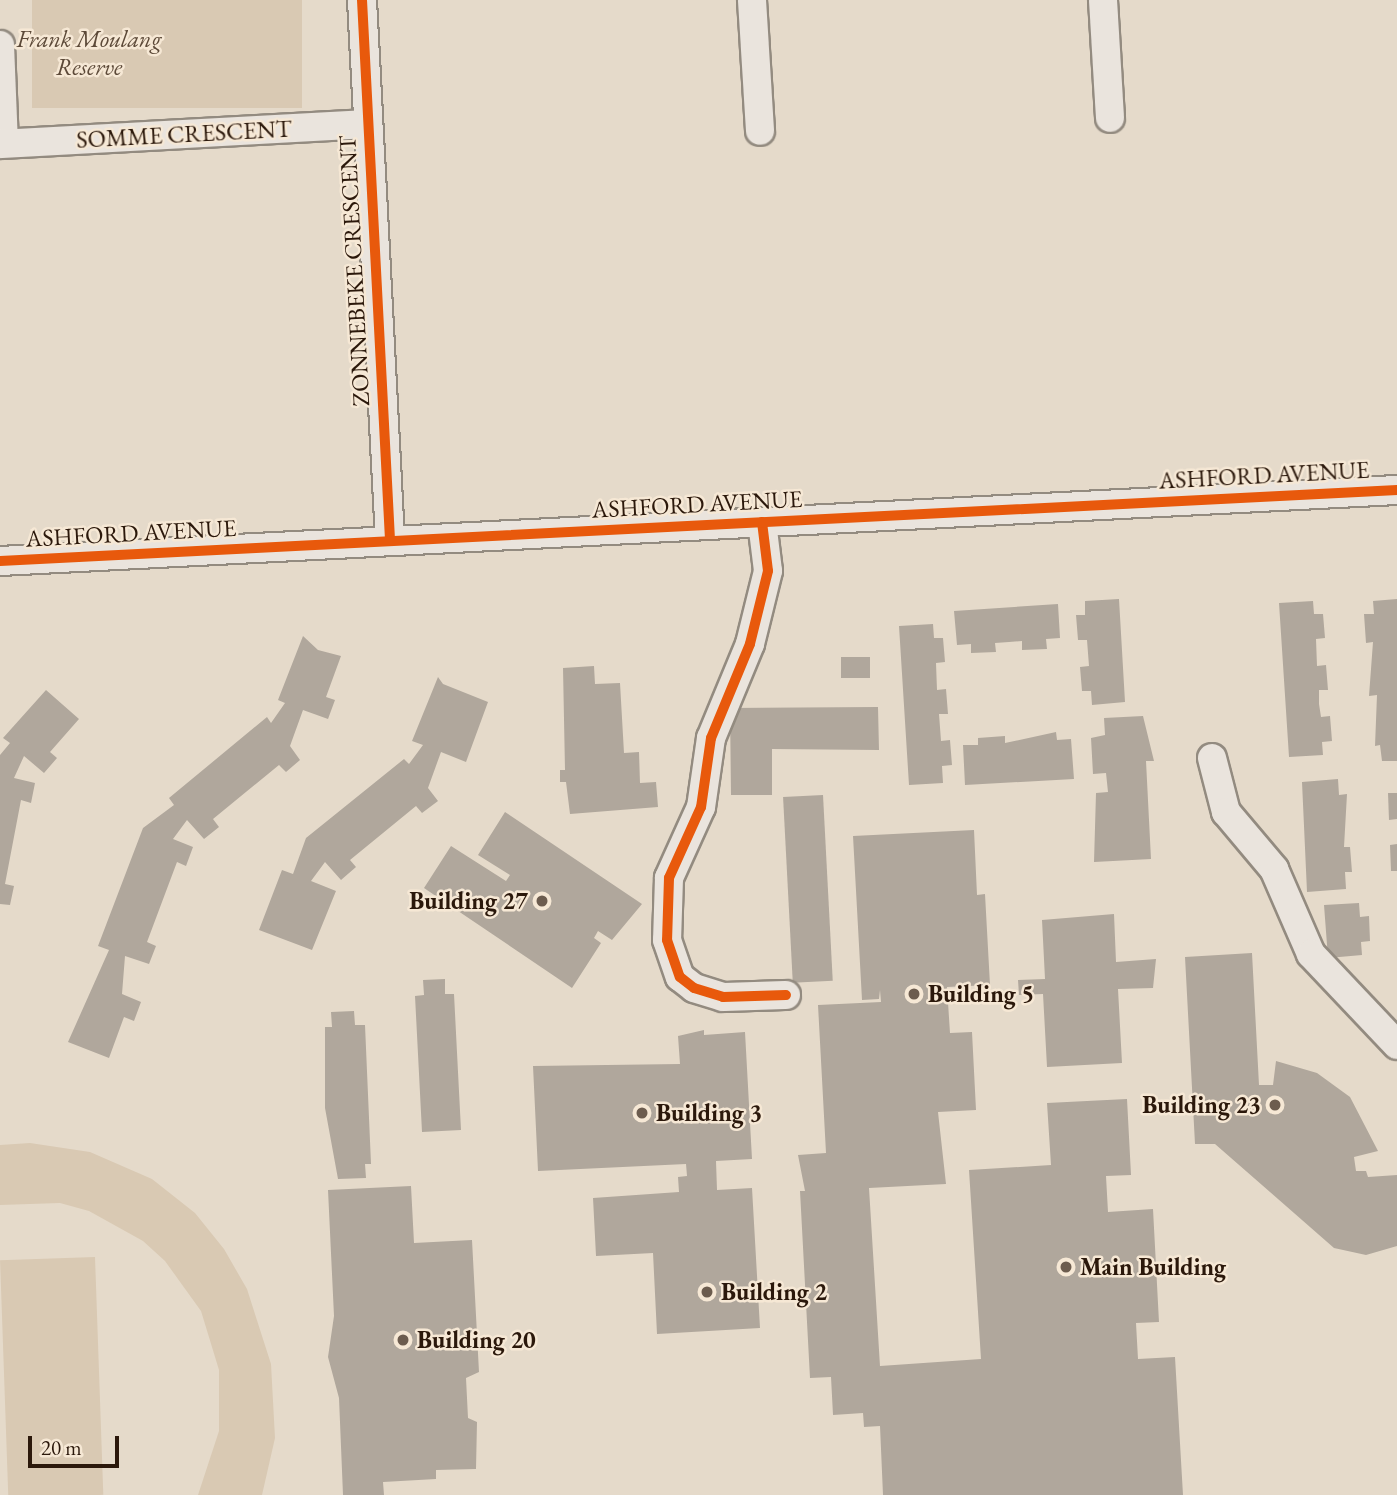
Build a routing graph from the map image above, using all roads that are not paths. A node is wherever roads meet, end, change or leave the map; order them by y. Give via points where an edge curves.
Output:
1 (362, 0) edge
2 (752, 0) edge
3 (1102, 0) edge
4 (0, 45) edge
5 (1110, 118) dead end
6 (367, 124) junction
7 (760, 131) dead end
8 (2, 144) edge
9 (1397, 490) edge
10 (762, 522) junction
11 (390, 540) junction
12 (0, 561) edge
13 (1212, 758) dead end
14 (786, 995) dead end
15 (1397, 1045) edge

1 - 6 street, ZONNEBEKE CRESCENT
2 - 7 street
3 - 5 street
4 - 8 street
6 - 8 street, SOMME CRESCENT
6 - 11 street, ZONNEBEKE CRESCENT
9 - 10 street, ASHFORD AVENUE
10 - 11 street, ASHFORD AVENUE
10 - 14 street via 768,571 750,644 711,738 701,807 669,878 667,940 680,976 703,992
11 - 12 street, ASHFORD AVENUE
13 - 15 street via 1226,812 1274,869 1311,954

